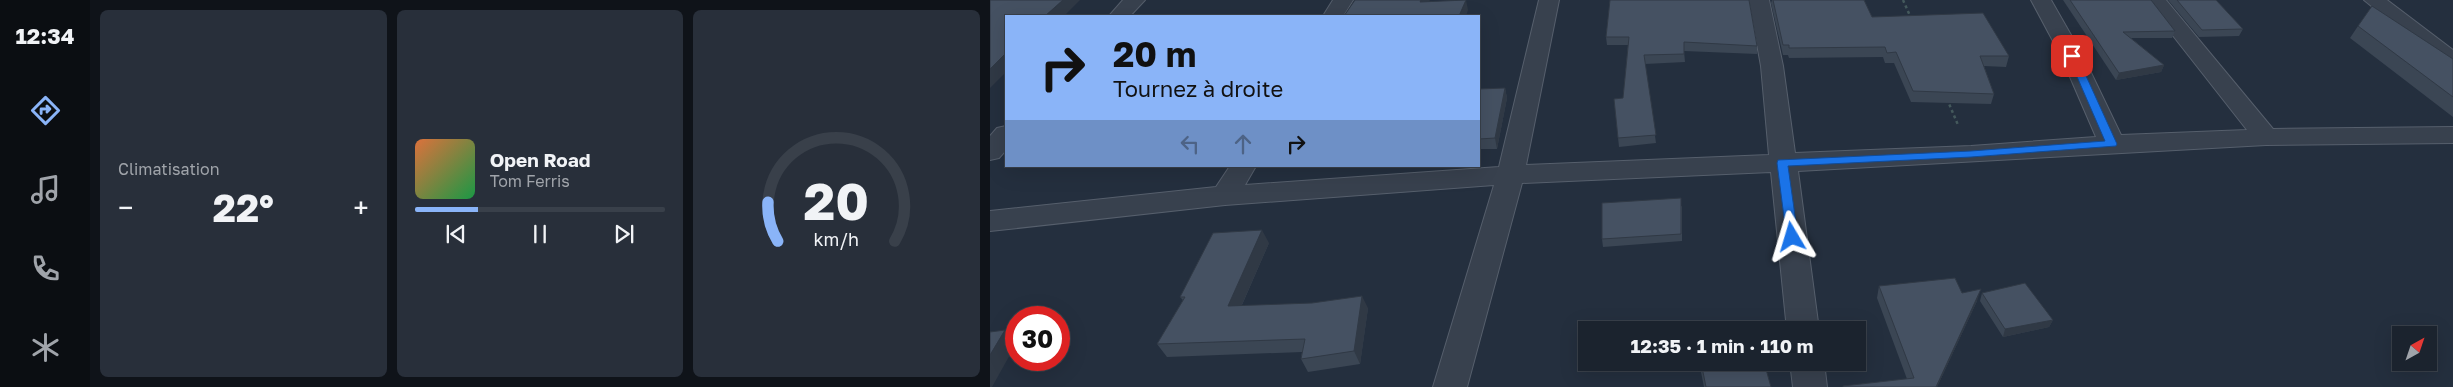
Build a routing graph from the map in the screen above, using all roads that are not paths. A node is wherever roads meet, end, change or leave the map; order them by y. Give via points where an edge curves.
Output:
1 (1135, 0) edge
2 (1343, 0) edge
3 (1549, 0) edge
4 (1759, 0) edge
5 (2041, 0) edge
6 (2155, 0) edge
7 (2374, 0) edge
8 (1120, 15) edge
9 (1334, 15) edge
10 (2453, 61) edge
11 (1005, 135) edge
12 (2453, 136) edge
13 (2266, 137) junction
14 (2112, 144) junction
15 (990, 152) edge
16 (1782, 163) junction
17 (1242, 167) edge
18 (1511, 175) junction
19 (1225, 196) junction
20 (990, 221) edge
21 (1802, 321) edge
22 (1808, 371) edge
23 (1450, 387) edge
24 (1810, 387) edge

1 - 8 street
2 - 9 street
3 - 18 street
4 - 16 street via 1772,66
5 - 14 street via 2072,56
6 - 13 street
7 - 10 street
11 - 15 street
12 - 13 street
13 - 14 street
14 - 16 street
16 - 18 street
16 - 21 street
17 - 19 street
18 - 19 street
18 - 23 street
19 - 20 street
22 - 24 street

